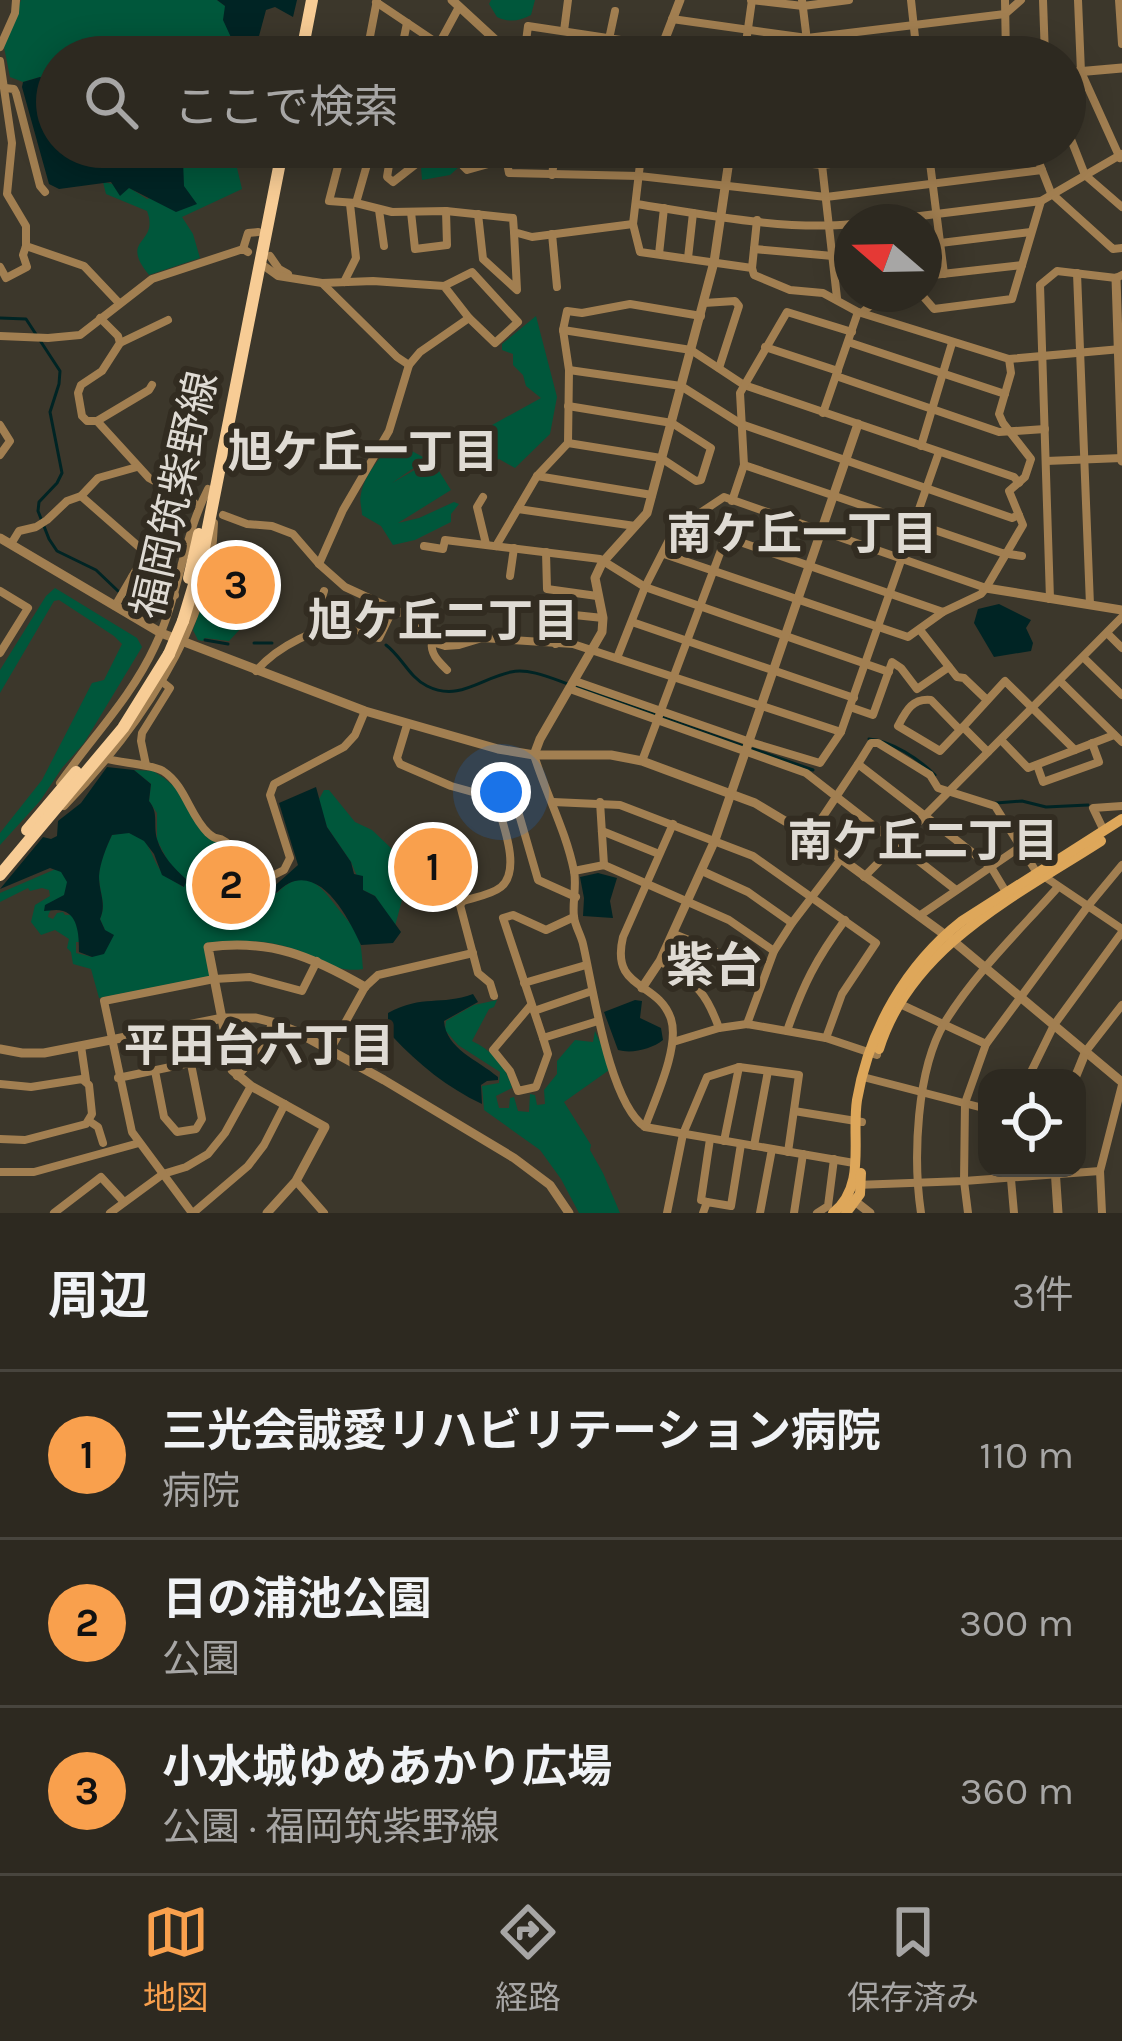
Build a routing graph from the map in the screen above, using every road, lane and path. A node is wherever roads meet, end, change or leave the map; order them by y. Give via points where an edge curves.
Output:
1 (16, 0) edge
2 (308, 0) edge
3 (568, 0) edge
4 (680, 0) edge
5 (752, 0) edge
6 (849, 0) edge
7 (911, 0) edge
8 (1005, 0) edge
9 (1022, 0) edge
10 (1043, 0) edge
11 (1078, 0) edge
12 (1119, 0) edge
13 (377, 1) edge
14 (456, 3) edge
15 (803, 3) edge
16 (615, 11) dead end
17 (1005, 14) junction
18 (672, 19) junction
19 (407, 23) junction
20 (914, 26) junction
21 (748, 30) junction
22 (563, 32) junction
23 (301, 36) edge
24 (370, 36) edge
25 (404, 36) edge
26 (427, 36) edge
27 (442, 36) edge
28 (491, 36) edge
29 (527, 36) edge
30 (589, 36) edge
31 (610, 36) edge
32 (666, 36) edge
33 (747, 36) edge
34 (792, 36) edge
35 (807, 36) edge
36 (825, 36) edge
37 (914, 36) edge
38 (1006, 36) edge
39 (1044, 36) edge
40 (1080, 36) edge
41 (1122, 44) edge
42 (0, 47) edge
43 (0, 61) edge
44 (1122, 68) edge
45 (1086, 72) edge
46 (1086, 82) edge
47 (5, 88) junction
48 (5, 155) edge
49 (1121, 156) edge
50 (274, 168) edge
51 (276, 168) edge
52 (337, 168) edge
53 (365, 168) edge
54 (388, 168) edge
55 (411, 168) edge
56 (508, 168) edge
57 (553, 168) edge
58 (640, 168) edge
59 (729, 168) edge
60 (822, 168) edge
61 (931, 168) edge
62 (1082, 168) edge
63 (1042, 170) joint
64 (552, 175) junction
65 (1085, 175) junction
66 (639, 176) junction
67 (933, 182) junction
68 (727, 186) junction
69 (45, 192) dead end
70 (1052, 194) junction
71 (826, 197) junction
72 (1041, 201) junction
73 (353, 203) junction
74 (636, 204) junction
75 (936, 204) edge
76 (1122, 207) edge
77 (664, 208) junction
78 (379, 210) junction
79 (446, 211) junction
80 (412, 212) junction
81 (692, 213) junction
82 (478, 214) junction
83 (942, 214) edge
84 (722, 218) junction
85 (757, 220) junction
86 (633, 224) junction
87 (834, 226) edge
88 (830, 227) junction
89 (258, 232) junction
90 (514, 232) junction
91 (1031, 232) junction
92 (552, 234) junction
93 (942, 244) edge
94 (26, 246) junction
95 (383, 246) dead end
96 (1122, 248) edge
97 (754, 249) junction
98 (658, 254) junction
99 (833, 256) junction
100 (688, 258) junction
101 (942, 259) edge
102 (265, 260) junction
103 (714, 262) junction
104 (834, 265) edge
105 (1022, 266) junction
106 (0, 268) edge
107 (752, 268) junction
108 (1076, 273) junction
109 (274, 274) junction
110 (944, 274) joint
111 (1119, 276) edge
112 (301, 280) junction
113 (344, 282) junction
114 (322, 283) junction
115 (444, 286) junction
116 (557, 287) dead end
117 (254, 294) junction
118 (834, 298) edge
119 (119, 303) junction
120 (704, 303) junction
121 (942, 308) edge
122 (861, 312) joint
123 (701, 316) junction
124 (100, 318) junction
125 (469, 318) junction
126 (168, 320) dead end
127 (563, 330) junction
128 (0, 336) edge
129 (850, 337) junction
130 (120, 343) junction
131 (952, 343) junction
132 (765, 346) junction
133 (1120, 349) edge
134 (691, 350) junction
135 (1080, 352) junction
136 (1042, 354) junction
137 (1009, 359) junction
138 (409, 365) junction
139 (719, 368) junction
140 (569, 370) junction
141 (837, 374) junction
142 (943, 374) junction
143 (152, 385) dead end
144 (744, 385) junction
145 (681, 386) junction
146 (1005, 394) junction
147 (568, 406) junction
148 (932, 409) junction
149 (824, 412) junction
150 (97, 421) junction
151 (672, 423) junction
152 (741, 424) junction
153 (858, 424) junction
154 (0, 425) edge
155 (1045, 429) junction
156 (1009, 431) junction
157 (568, 443) junction
158 (921, 446) junction
159 (939, 452) junction
160 (0, 455) edge
161 (661, 458) junction
162 (846, 460) junction
163 (1084, 460) junction
164 (1122, 460) edge
165 (1046, 461) junction
166 (744, 465) junction
167 (137, 467) junction
168 (537, 476) junction
169 (1019, 483) junction
170 (926, 488) junction
171 (211, 490) junction
172 (652, 495) junction
173 (81, 496) junction
174 (833, 496) junction
175 (483, 497) dead end
176 (731, 501) junction
177 (194, 503) dead end
178 (518, 509) junction
179 (224, 515) dead end
180 (1019, 515) junction
181 (685, 523) junction
182 (914, 523) junction
183 (637, 526) junction
184 (821, 532) junction
185 (726, 537) junction
186 (5, 541) edge
187 (491, 545) junction
188 (424, 546) dead end
189 (514, 548) junction
190 (546, 552) junction
191 (1007, 553) junction
192 (664, 554) junction
193 (1022, 556) dead end
194 (902, 559) junction
195 (602, 563) junction
196 (320, 564) junction
197 (810, 566) junction
198 (714, 571) junction
199 (510, 576) dead end
200 (132, 577) junction
201 (645, 587) junction
202 (986, 588) junction
203 (0, 591) edge
204 (324, 591) dead end
205 (890, 594) junction
206 (175, 596) junction
207 (597, 596) junction
208 (1050, 599) junction
209 (798, 600) junction
210 (1090, 605) junction
211 (700, 607) junction
212 (114, 608) junction
213 (393, 609) junction
214 (944, 612) junction
215 (1122, 613) edge
216 (603, 618) junction
217 (632, 622) junction
218 (878, 627) junction
219 (0, 629) edge
220 (920, 630) junction
221 (161, 633) junction
222 (1108, 634) junction
223 (11, 636) junction
224 (310, 636) junction
225 (786, 636) junction
226 (687, 641) junction
227 (182, 642) junction
228 (432, 642) junction
229 (556, 644) junction
230 (1122, 648) edge
231 (590, 649) junction
232 (166, 652) junction
233 (0, 653) edge
234 (617, 658) junction
235 (1084, 658) junction
236 (866, 664) junction
237 (950, 667) junction
238 (447, 670) dead end
239 (774, 670) junction
240 (256, 671) junction
241 (889, 672) junction
242 (674, 677) junction
243 (161, 681) junction
244 (1060, 681) junction
245 (572, 685) junction
246 (1122, 695) edge
247 (987, 700) junction
248 (852, 702) junction
249 (762, 706) junction
250 (1033, 708) junction
251 (365, 711) junction
252 (659, 716) junction
253 (407, 725) junction
254 (961, 729) junction
255 (842, 732) junction
256 (1118, 739) edge
257 (1001, 740) junction
258 (1093, 743) junction
259 (748, 747) junction
260 (1075, 750) junction
261 (988, 752) junction
262 (534, 755) junction
263 (106, 760) junction
264 (642, 761) junction
265 (858, 764) junction
266 (146, 765) junction
267 (1037, 765) junction
268 (949, 792) junction
269 (732, 795) junction
270 (836, 797) junction
271 (496, 799) junction
272 (553, 802) junction
273 (600, 802) junction
274 (48, 805) junction
275 (1122, 806) edge
276 (926, 814) junction
277 (1122, 823) edge
278 (673, 824) junction
279 (40, 827) junction
280 (602, 830) junction
281 (1103, 831) junction
282 (810, 836) junction
283 (715, 840) junction
284 (896, 844) junction
285 (1020, 847) junction
286 (659, 854) junction
287 (841, 859) junction
288 (0, 863) edge
289 (604, 865) junction
290 (1122, 866) edge
291 (991, 867) junction
292 (574, 871) junction
293 (702, 871) junction
294 (0, 875) edge
295 (1041, 875) junction
296 (864, 877) junction
297 (647, 883) junction
298 (1058, 887) junction
299 (956, 890) junction
300 (1006, 892) junction
301 (576, 897) junction
302 (813, 897) junction
303 (688, 901) junction
304 (1088, 906) junction
305 (918, 916) junction
306 (574, 917) junction
307 (845, 920) junction
308 (792, 923) junction
309 (1122, 931) edge
310 (674, 934) junction
311 (948, 938) junction
312 (774, 952) junction
313 (473, 953) junction
314 (660, 961) junction
315 (316, 962) junction
316 (586, 965) junction
317 (987, 968) junction
318 (214, 979) junction
319 (524, 982) junction
320 (760, 983) junction
321 (364, 987) junction
322 (642, 988) junction
323 (592, 992) junction
324 (494, 996) dead end
325 (1020, 996) junction
326 (896, 1001) junction
327 (1122, 1005) edge
328 (533, 1008) junction
329 (223, 1018) junction
330 (1113, 1018) junction
331 (598, 1021) junction
332 (272, 1022) junction
333 (747, 1024) junction
334 (943, 1025) junction
335 (1054, 1025) junction
336 (1122, 1025) edge
337 (719, 1028) junction
338 (788, 1031) junction
339 (543, 1038) junction
340 (826, 1038) junction
341 (111, 1041) junction
342 (674, 1042) junction
343 (986, 1044) junction
344 (81, 1046) junction
345 (0, 1049) edge
346 (330, 1049) junction
347 (1086, 1051) junction
348 (873, 1054) junction
349 (228, 1055) junction
350 (191, 1064) junction
351 (739, 1067) junction
352 (1032, 1069) edge
353 (1079, 1069) edge
354 (155, 1071) junction
355 (768, 1071) junction
356 (237, 1076) junction
357 (866, 1077) junction
358 (118, 1078) junction
359 (86, 1081) junction
360 (0, 1084) edge
361 (1122, 1084) edge
362 (250, 1086) junction
363 (920, 1091) junction
364 (965, 1103) junction
365 (285, 1104) junction
366 (978, 1106) edge
367 (794, 1111) junction
368 (89, 1121) junction
369 (859, 1121) junction
370 (645, 1127) junction
371 (682, 1134) junction
372 (710, 1138) junction
373 (0, 1139) edge
374 (724, 1141) junction
375 (103, 1143) dead end
376 (139, 1143) junction
377 (741, 1144) junction
378 (754, 1146) junction
379 (772, 1149) junction
380 (788, 1152) junction
381 (802, 1154) junction
382 (834, 1160) junction
383 (854, 1163) junction
384 (1086, 1171) edge
385 (1100, 1171) junction
386 (0, 1172) edge
387 (163, 1174) junction
388 (987, 1177) edge
389 (1010, 1177) edge
390 (1055, 1177) edge
391 (296, 1181) junction
392 (964, 1181) junction
393 (916, 1183) junction
394 (855, 1192) junction
395 (124, 1202) junction
396 (707, 1202) junction
397 (54, 1213) edge
398 (110, 1213) edge
399 (192, 1213) edge
400 (267, 1213) edge
401 (324, 1213) edge
402 (569, 1213) edge
403 (667, 1213) edge
404 (703, 1213) edge
405 (760, 1213) edge
406 (794, 1213) edge
407 (817, 1213) edge
408 (833, 1213) edge
409 (847, 1213) edge
410 (870, 1213) edge
411 (921, 1213) edge
412 (968, 1213) edge
413 (1014, 1213) edge
414 (1058, 1213) edge
415 (1102, 1213) edge

1 - 42 street
2 - 23 main road
3 - 22 street
4 - 18 street
5 - 15 street
5 - 21 street
6 - 15 street
7 - 20 street
8 - 17 street
9 - 17 street
10 - 39 street
11 - 40 street
12 - 41 street
13 - 19 street
13 - 24 street
14 - 27 street
14 - 28 street
15 - 35 street
16 - 31 street
17 - 20 street
17 - 38 street
18 - 21 street
18 - 32 street
19 - 25 street
19 - 26 street
20 - 36 street
20 - 37 street
21 - 33 street
21 - 34 street
22 - 29 street via 528,26
22 - 30 street
43 - 47 street
44 - 45 street
46 - 49 street
47 - 48 street via 12,143
47 - 69 street via 16,93
48 - 94 street via 7,194 26,226
49 - 65 street
50 - 89 main road, 福岡筑紫野線
51 - 102 main road, 福岡筑紫野線
52 - 73 street via 328,201
53 - 73 street
54 - 55 street via 393,182
56 - 64 street
57 - 64 street
58 - 66 street
59 - 68 street
60 - 71 street
61 - 67 street
62 - 65 street
63 - 67 street
63 - 70 street
64 - 66 street
65 - 70 street
65 - 76 street
66 - 68 street
66 - 74 street
67 - 71 street
67 - 75 street
68 - 71 street
68 - 84 street
70 - 72 street
70 - 96 street via 1113,249
71 - 88 street
72 - 83 street
72 - 91 street
73 - 78 street
73 - 113 street via 356,258
74 - 77 street
74 - 86 street
77 - 81 street
77 - 98 street
78 - 80 street
78 - 95 street
79 - 80 street
79 - 80 street via 447,245 416,249
79 - 82 street
81 - 84 street
81 - 100 street
82 - 90 street via 512,218
82 - 90 street via 483,259 518,290
84 - 85 street
84 - 103 street
85 - 88 street
85 - 97 street
86 - 92 street
86 - 98 street via 640,252
87 - 88 street
88 - 99 street
89 - 119 street via 248,233 245,250 152,279
89 - 171 main road, 福岡筑紫野線
90 - 92 street
91 - 93 street
91 - 105 street
92 - 116 street
94 - 106 street via 27,267 6,278
94 - 119 street via 84,266
97 - 99 street
97 - 107 street
98 - 100 street
99 - 104 street
100 - 103 street
101 - 110 street
102 - 109 street
102 - 112 street
102 - 117 main road, 福岡筑紫野線
103 - 107 street
103 - 120 street
105 - 110 street
105 - 121 street via 1012,299
107 - 118 street via 790,290
108 - 111 street
108 - 135 street
108 - 136 street via 1057,271 1040,285
109 - 112 street
109 - 117 street
111 - 133 street
112 - 114 street
113 - 114 street
113 - 115 street
114 - 138 street
115 - 125 street
115 - 125 street via 472,272 518,322 494,343
117 - 171 main road, 福岡筑紫野線
119 - 124 street
120 - 123 street
120 - 139 street via 739,306
122 - 129 street
122 - 131 street
123 - 127 street via 630,304 567,311
123 - 134 street
124 - 128 street via 80,334
124 - 130 street
125 - 138 street
126 - 130 street
127 - 134 street
127 - 140 street
129 - 132 street via 787,312
129 - 141 street
129 - 142 street
130 - 150 street via 78,393 82,416
131 - 137 street
131 - 142 street
132 - 141 street
132 - 144 street
133 - 135 street
133 - 164 street
134 - 139 street
134 - 145 street
135 - 136 street
135 - 163 street
136 - 137 street
136 - 155 street
137 - 146 street
138 - 196 street via 389,431
139 - 144 street
140 - 145 street
140 - 147 street
141 - 148 street
141 - 149 street
142 - 146 street
142 - 148 street
143 - 150 street
144 - 149 street
144 - 152 street
145 - 151 street
145 - 152 street
146 - 156 street via 999,414
147 - 151 street
147 - 157 street
148 - 156 street
148 - 158 street
149 - 153 street
150 - 167 street
151 - 161 street
151 - 161 street via 711,448 701,480
152 - 162 street
152 - 166 street
153 - 158 street
153 - 162 street
154 - 160 street via 10,441
155 - 156 street
155 - 165 street
156 - 169 street via 1031,459
157 - 161 street
157 - 168 street
158 - 159 street
159 - 169 street
159 - 170 street
161 - 172 street
162 - 170 street
162 - 174 street
163 - 164 street
163 - 165 street
163 - 210 street
165 - 208 street
166 - 174 street
166 - 176 street
167 - 173 street via 98,478
167 - 177 street
168 - 172 street
168 - 178 street
169 - 180 street via 1009,491
170 - 180 street
170 - 182 street
171 - 206 street
171 - 227 street via 214,541
171 - 232 main road, 福岡筑紫野線, bridge via 202,558
172 - 183 street
173 - 186 street
173 - 200 street via 146,553
174 - 182 street
174 - 184 street
175 - 187 street via 477,507
176 - 181 street via 724,497
176 - 184 street
178 - 183 street
178 - 187 street
179 - 196 street via 288,531
180 - 191 street via 1023,525
181 - 185 street
181 - 192 street
182 - 191 street
182 - 194 street
183 - 195 street
184 - 194 street
184 - 197 street
185 - 197 street
185 - 198 street
186 - 212 street
187 - 188 street
187 - 189 street
189 - 190 street
189 - 199 street
190 - 195 street
190 - 207 street via 547,589
191 - 193 street
191 - 202 street
192 - 198 street
192 - 201 street
194 - 202 street
194 - 205 street
195 - 201 street
195 - 207 street
196 - 213 street via 345,587
197 - 205 street
197 - 209 street
198 - 209 street
198 - 211 street
200 - 206 street
200 - 212 street
201 - 211 street
201 - 217 street
202 - 208 street
202 - 214 street
203 - 223 street via 28,608
204 - 224 street
205 - 214 street
205 - 218 street
206 - 221 street
207 - 216 street
208 - 210 street
209 - 218 street
209 - 225 street
210 - 215 street
211 - 225 street
211 - 226 street
212 - 221 street
213 - 224 street via 379,638 351,628
213 - 228 street
214 - 220 street
215 - 222 street
216 - 229 street via 555,613
216 - 231 street
217 - 226 street
217 - 234 street
218 - 220 street via 908,638
218 - 236 street
219 - 223 street
220 - 237 street
221 - 227 street
221 - 274 street via 144,671
222 - 230 street
222 - 235 street
223 - 233 street
224 - 240 street
225 - 236 street
225 - 239 street
226 - 239 street
226 - 242 street
227 - 240 street
227 - 243 street
228 - 229 street
228 - 238 street
229 - 231 street
231 - 234 street
231 - 245 street
232 - 274 main road, 福岡筑紫野線
232 - 279 main road, 福岡筑紫野線 via 131,717
234 - 242 street
235 - 244 street
235 - 246 street
236 - 241 street
236 - 248 street
237 - 241 street via 917,689 892,662
237 - 247 street
239 - 248 street
239 - 249 street
240 - 251 street
241 - 248 street via 873,715
242 - 249 street
242 - 252 street
243 - 263 street
243 - 266 street via 170,690 140,737
244 - 250 street
244 - 256 street
245 - 252 street
245 - 262 street
247 - 250 street via 1005,681
247 - 254 street
248 - 255 street
249 - 255 street
249 - 259 street
250 - 257 street
250 - 260 street
251 - 253 street
251 - 266 street via 344,747 271,788 290,858 271,877 208,833 177,783
252 - 259 street
252 - 264 street
253 - 262 street
253 - 271 street via 400,764
254 - 254 street via 940,751 898,726 921,699
254 - 261 street
255 - 259 street via 820,763
256 - 258 street
257 - 261 street
257 - 267 street via 1028,769
258 - 260 street
258 - 267 street via 1099,762 1043,782
259 - 269 street
259 - 270 street via 806,773
260 - 267 street
261 - 268 street
262 - 264 street
262 - 272 street
263 - 266 street
263 - 279 street
264 - 269 street
265 - 268 street via 878,742
265 - 270 street
265 - 276 street
268 - 276 street
268 - 285 street via 995,806
269 - 282 street
269 - 283 street
270 - 282 street
270 - 284 street
271 - 301 street via 518,808 538,880
271 - 313 street via 511,870 500,888 461,902
272 - 273 street
272 - 292 street
273 - 278 street
273 - 280 street
274 - 288 main road, 福岡筑紫野線
275 - 281 street via 1093,808
276 - 284 street
276 - 291 street
277 - 281 main road
277 - 295 main road
278 - 283 street
278 - 286 street
279 - 294 main road, 福岡筑紫野線
280 - 286 street
280 - 289 street
281 - 295 main road
282 - 287 street
283 - 293 street
283 - 302 street
284 - 296 street
284 - 299 street
285 - 291 street
285 - 295 street
286 - 297 street
287 - 296 street
287 - 302 street
289 - 292 street
289 - 297 street
290 - 304 street
291 - 299 street
291 - 300 street
292 - 301 street
293 - 303 street
293 - 308 street
295 - 298 street
295 - 300 main road
295 - 311 main road
296 - 305 street
297 - 303 street
297 - 322 street via 620,951 628,977
298 - 304 street
298 - 317 street
299 - 305 street
300 - 311 main road
301 - 306 street
302 - 307 street
302 - 308 street
303 - 310 street
303 - 312 street
304 - 309 street
304 - 325 street
305 - 311 street
306 - 316 street
306 - 319 street via 546,930 503,918
307 - 338 street via 804,983
307 - 340 street via 876,944 842,994
308 - 312 street
309 - 335 street
310 - 314 street
310 - 320 street
311 - 317 street
311 - 326 main road
312 - 320 street
313 - 321 street via 386,972
313 - 324 street
314 - 322 street
314 - 337 street via 698,987
315 - 318 street via 302,991 250,977
315 - 318 street via 270,946 208,946
315 - 321 street
316 - 319 street
316 - 323 street
317 - 325 street
317 - 334 street
318 - 329 street
318 - 341 street via 104,1001
319 - 328 street
320 - 333 street
321 - 346 street
322 - 342 street via 666,1010
323 - 328 street
323 - 331 street
325 - 335 street
325 - 343 street
326 - 334 street
326 - 348 main road
327 - 330 street
328 - 339 street
328 - 339 street via 493,1050 518,1091 536,1087 548,1054
329 - 332 street
329 - 341 street
329 - 349 street
330 - 336 street
330 - 347 street
331 - 339 street
331 - 370 street via 620,1089
332 - 346 street
332 - 356 street via 266,1046
333 - 337 street
333 - 338 street
334 - 343 street
334 - 363 street
335 - 347 street
335 - 352 street
337 - 342 street
338 - 340 street
340 - 348 street
341 - 344 street
341 - 358 street
342 - 370 street
343 - 364 street
344 - 345 street
344 - 359 street
346 - 402 street via 514,1157 550,1185
347 - 353 street
347 - 361 street
348 - 357 main road
349 - 350 street
349 - 356 street
350 - 354 street
350 - 354 street via 202,1119 196,1129 177,1132 164,1117
351 - 355 street
351 - 371 street via 707,1077
351 - 374 street
354 - 358 street
355 - 367 street via 799,1075
355 - 378 street
356 - 362 street
357 - 363 street
357 - 369 main road
358 - 376 street
359 - 360 street
359 - 368 street
361 - 385 street
362 - 365 street
362 - 387 street via 217,1145
363 - 364 street
363 - 393 street
364 - 366 street
364 - 392 street
365 - 391 street via 325,1126
365 - 399 street via 248,1166
367 - 369 street
367 - 380 street
368 - 373 street
368 - 375 street
369 - 383 main road
369 - 394 main road
370 - 371 street
371 - 372 street
371 - 403 street
372 - 374 street
372 - 396 street via 700,1199
374 - 377 street
376 - 386 street via 34,1172
376 - 387 street
377 - 378 street
377 - 396 street via 730,1206
378 - 379 street
379 - 380 street
379 - 405 street
380 - 381 street
381 - 382 street
381 - 406 street
382 - 383 street
382 - 407 street via 828,1206
383 - 394 main road
384 - 385 street
385 - 415 street
387 - 395 street
387 - 399 street
388 - 392 street
389 - 413 street
390 - 414 street
391 - 400 street
391 - 401 street
392 - 393 street
392 - 412 street
393 - 394 street
393 - 411 street
394 - 408 main road
394 - 409 main road
394 - 410 street
395 - 397 street via 101,1177
395 - 398 street
396 - 404 street

